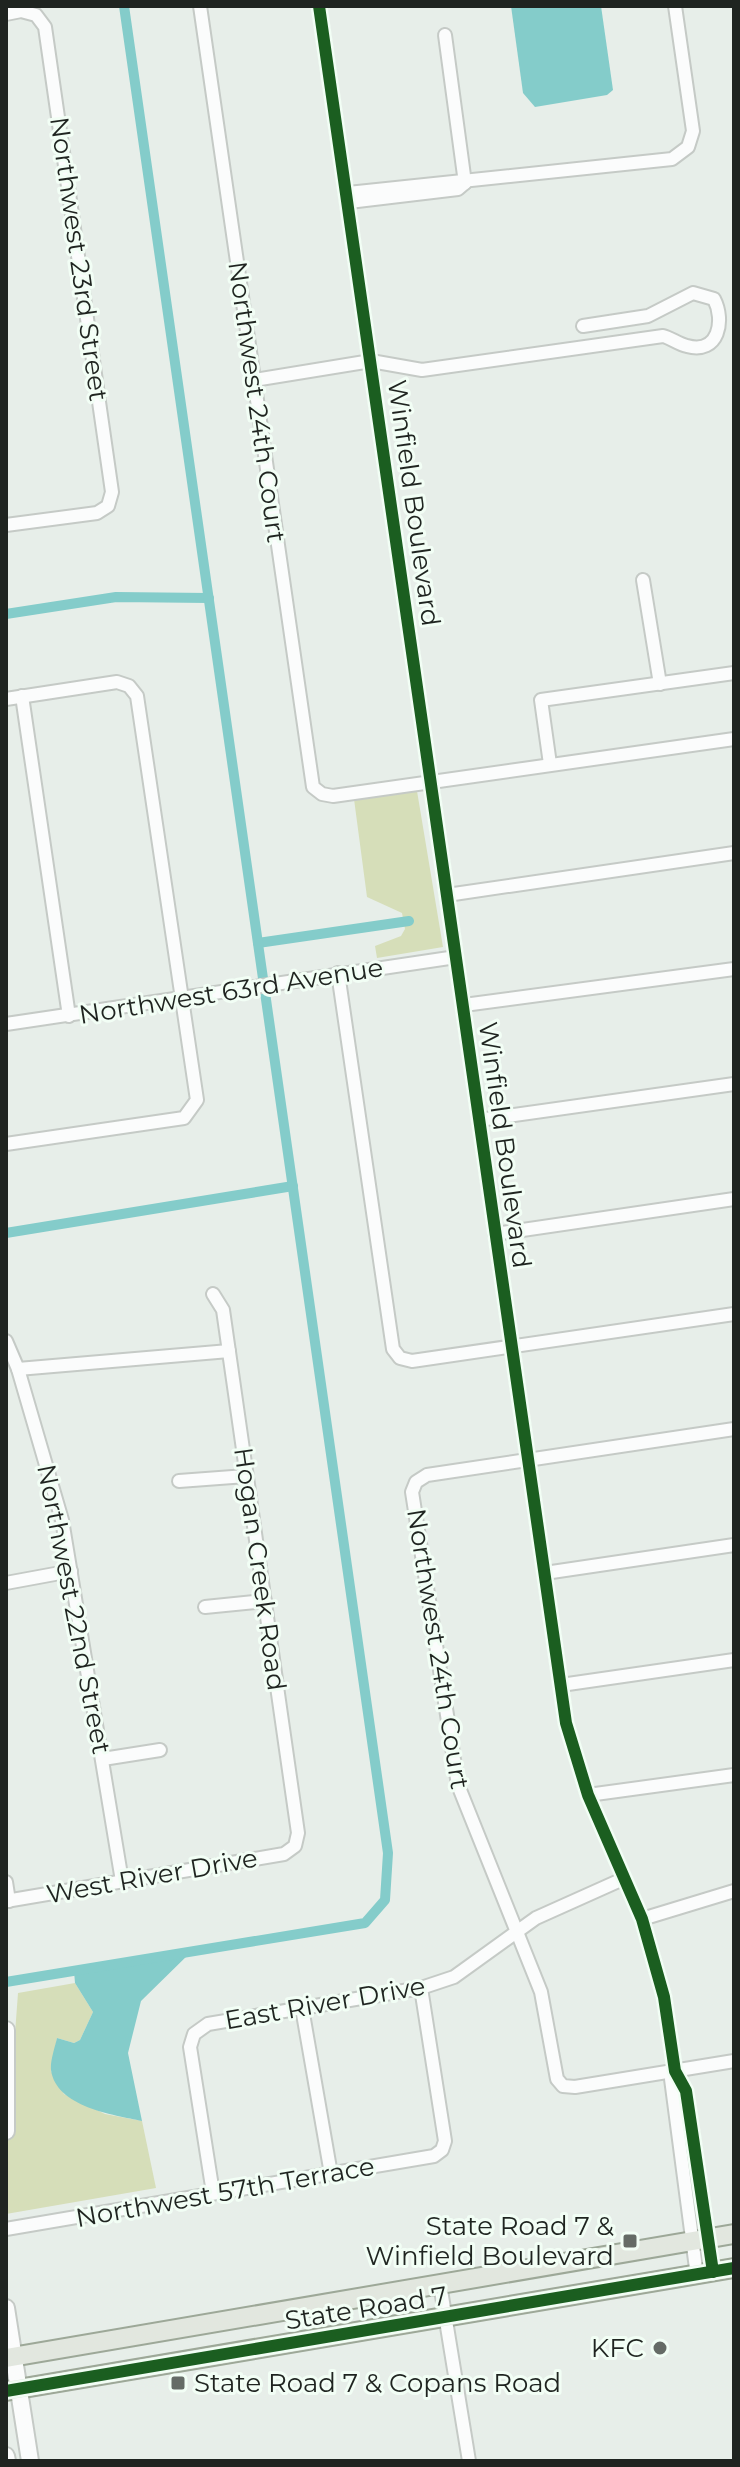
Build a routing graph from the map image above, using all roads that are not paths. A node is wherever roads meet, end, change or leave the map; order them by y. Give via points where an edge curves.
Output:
1 (200, 6) edge
2 (319, 6) edge
3 (675, 6) edge
4 (6, 14) edge
5 (445, 35) dead end
6 (465, 183) junction
7 (348, 198) junction
8 (583, 326) dead end
9 (371, 361) junction
10 (254, 380) junction
11 (6, 525) edge
12 (643, 580) dead end
13 (734, 673) edge
14 (660, 684) junction
15 (22, 696) junction
16 (6, 699) edge
17 (734, 739) edge
18 (550, 764) junction
19 (430, 782) junction
20 (734, 853) edge
21 (447, 895) junction
22 (456, 957) junction
23 (734, 969) edge
24 (338, 973) junction
25 (180, 998) junction
26 (464, 1005) junction
27 (69, 1016) junction
28 (6, 1024) edge
29 (734, 1084) edge
30 (479, 1120) junction
31 (6, 1144) edge
32 (734, 1199) edge
33 (495, 1234) junction
34 (213, 1294) dead end
35 (734, 1314) edge
36 (6, 1341) edge
37 (511, 1346) junction
38 (229, 1351) junction
39 (18, 1369) junction
40 (734, 1429) edge
41 (528, 1459) junction
42 (246, 1476) junction
43 (179, 1481) dead end
44 (734, 1545) edge
45 (71, 1571) junction
46 (545, 1573) junction
47 (6, 1583) edge
48 (265, 1601) junction
49 (205, 1607) dead end
50 (734, 1660) edge
51 (561, 1685) junction
52 (160, 1750) dead end
53 (103, 1759) junction
54 (734, 1775) edge
55 (588, 1795) junction
56 (295, 1846) joint
57 (623, 1879) junction
58 (122, 1881) junction
59 (6, 1882) edge
60 (734, 1891) edge
61 (8, 1901) edge
62 (642, 1919) junction
63 (514, 1931) junction
64 (421, 1988) junction
65 (302, 2008) junction
66 (6, 2030) edge
67 (734, 2061) edge
68 (675, 2071) junction
69 (6, 2131) edge
70 (331, 2174) junction
71 (213, 2193) junction
72 (6, 2229) edge
73 (734, 2234) edge
74 (700, 2240) junction
75 (734, 2268) edge
76 (705, 2274) junction
77 (440, 2284) junction
78 (6, 2308) edge
79 (446, 2317) junction
80 (9, 2357) edge
81 (12, 2390) edge
82 (30, 2461) edge
83 (469, 2461) edge

1 - 10 street, Northwest 24th Court
2 - 7 street, Winfield Boulevard
3 - 6 street via 693,131 688,147 672,159
4 - 11 street, Northwest 23rd Street via 36,15 45,27 112,492 108,506 97,513
5 - 6 street
6 - 7 street via 455,180
7 - 9 street, Winfield Boulevard
8 - 9 street, Winfield Boulevard via 648,316 693,293 714,299 720,317 714,340 693,347 663,336 422,370
9 - 10 street
9 - 19 street, Winfield Boulevard
10 - 19 street, Northwest 24th Court via 313,787 333,796
12 - 14 street
13 - 14 street
14 - 18 street via 541,700
15 - 16 street
15 - 25 street via 117,682 137,696
15 - 27 street
17 - 18 street
18 - 19 street
19 - 21 street, Winfield Boulevard
20 - 21 street
21 - 22 street, Winfield Boulevard
22 - 24 street, Northwest 63rd Avenue
22 - 26 street, Winfield Boulevard
23 - 26 street
24 - 25 street, Northwest 63rd Avenue
24 - 37 street via 393,1349 412,1361
25 - 27 street, Northwest 63rd Avenue
25 - 31 street via 197,1100 193,1111 184,1118
26 - 30 street, Winfield Boulevard
27 - 28 street, Northwest 63rd Avenue
29 - 30 street
30 - 33 street, Winfield Boulevard
32 - 33 street
33 - 37 street, Winfield Boulevard
34 - 38 street, Hogan Creek Road via 223,1310
35 - 37 street
36 - 39 street, Northwest 22nd Street
37 - 41 street, Winfield Boulevard
38 - 39 street
38 - 42 street, Hogan Creek Road
39 - 45 street, Northwest 22nd Street
40 - 41 street
41 - 46 street, Winfield Boulevard
41 - 63 street, Northwest 24th Court via 427,1475 412,1492 458,1785
42 - 43 street
42 - 48 street, Hogan Creek Road
44 - 46 street
45 - 47 street
45 - 53 street, Northwest 22nd Street
46 - 51 street, Winfield Boulevard
48 - 49 street
48 - 56 street, Hogan Creek Road via 298,1833
50 - 51 street
51 - 55 street, Winfield Boulevard via 566,1723
52 - 53 street
53 - 58 street, Northwest 22nd Street
54 - 55 street
55 - 57 street, Winfield Boulevard
56 - 58 street, West River Drive via 284,1854
57 - 62 street, Winfield Boulevard
57 - 63 street, East River Drive
58 - 61 street, West River Drive
59 - 61 street
60 - 62 street
62 - 68 street, Winfield Boulevard via 664,1997
63 - 64 street, East River Drive via 454,1977
63 - 68 street, Northwest 24th Court via 541,1992 557,2079 563,2086
64 - 65 street, East River Drive
64 - 70 street, Northwest 57th Terrace via 445,2141 442,2150 434,2156
65 - 70 street
65 - 71 street, East River Drive via 208,2024 194,2034 190,2047
66 - 69 main road
67 - 68 street
68 - 74 street, Winfield Boulevard via 686,2091
70 - 71 street, Northwest 57th Terrace
71 - 72 street, Northwest 57th Terrace
73 - 74 main road, State Road 7
74 - 76 street, Winfield Boulevard
74 - 77 main road, State Road 7
75 - 76 main road, State Road 7
76 - 79 main road, State Road 7
77 - 79 street
77 - 80 main road, State Road 7
78 - 80 main road
79 - 81 main road, State Road 7
79 - 83 street
80 - 81 main road
81 - 82 main road

